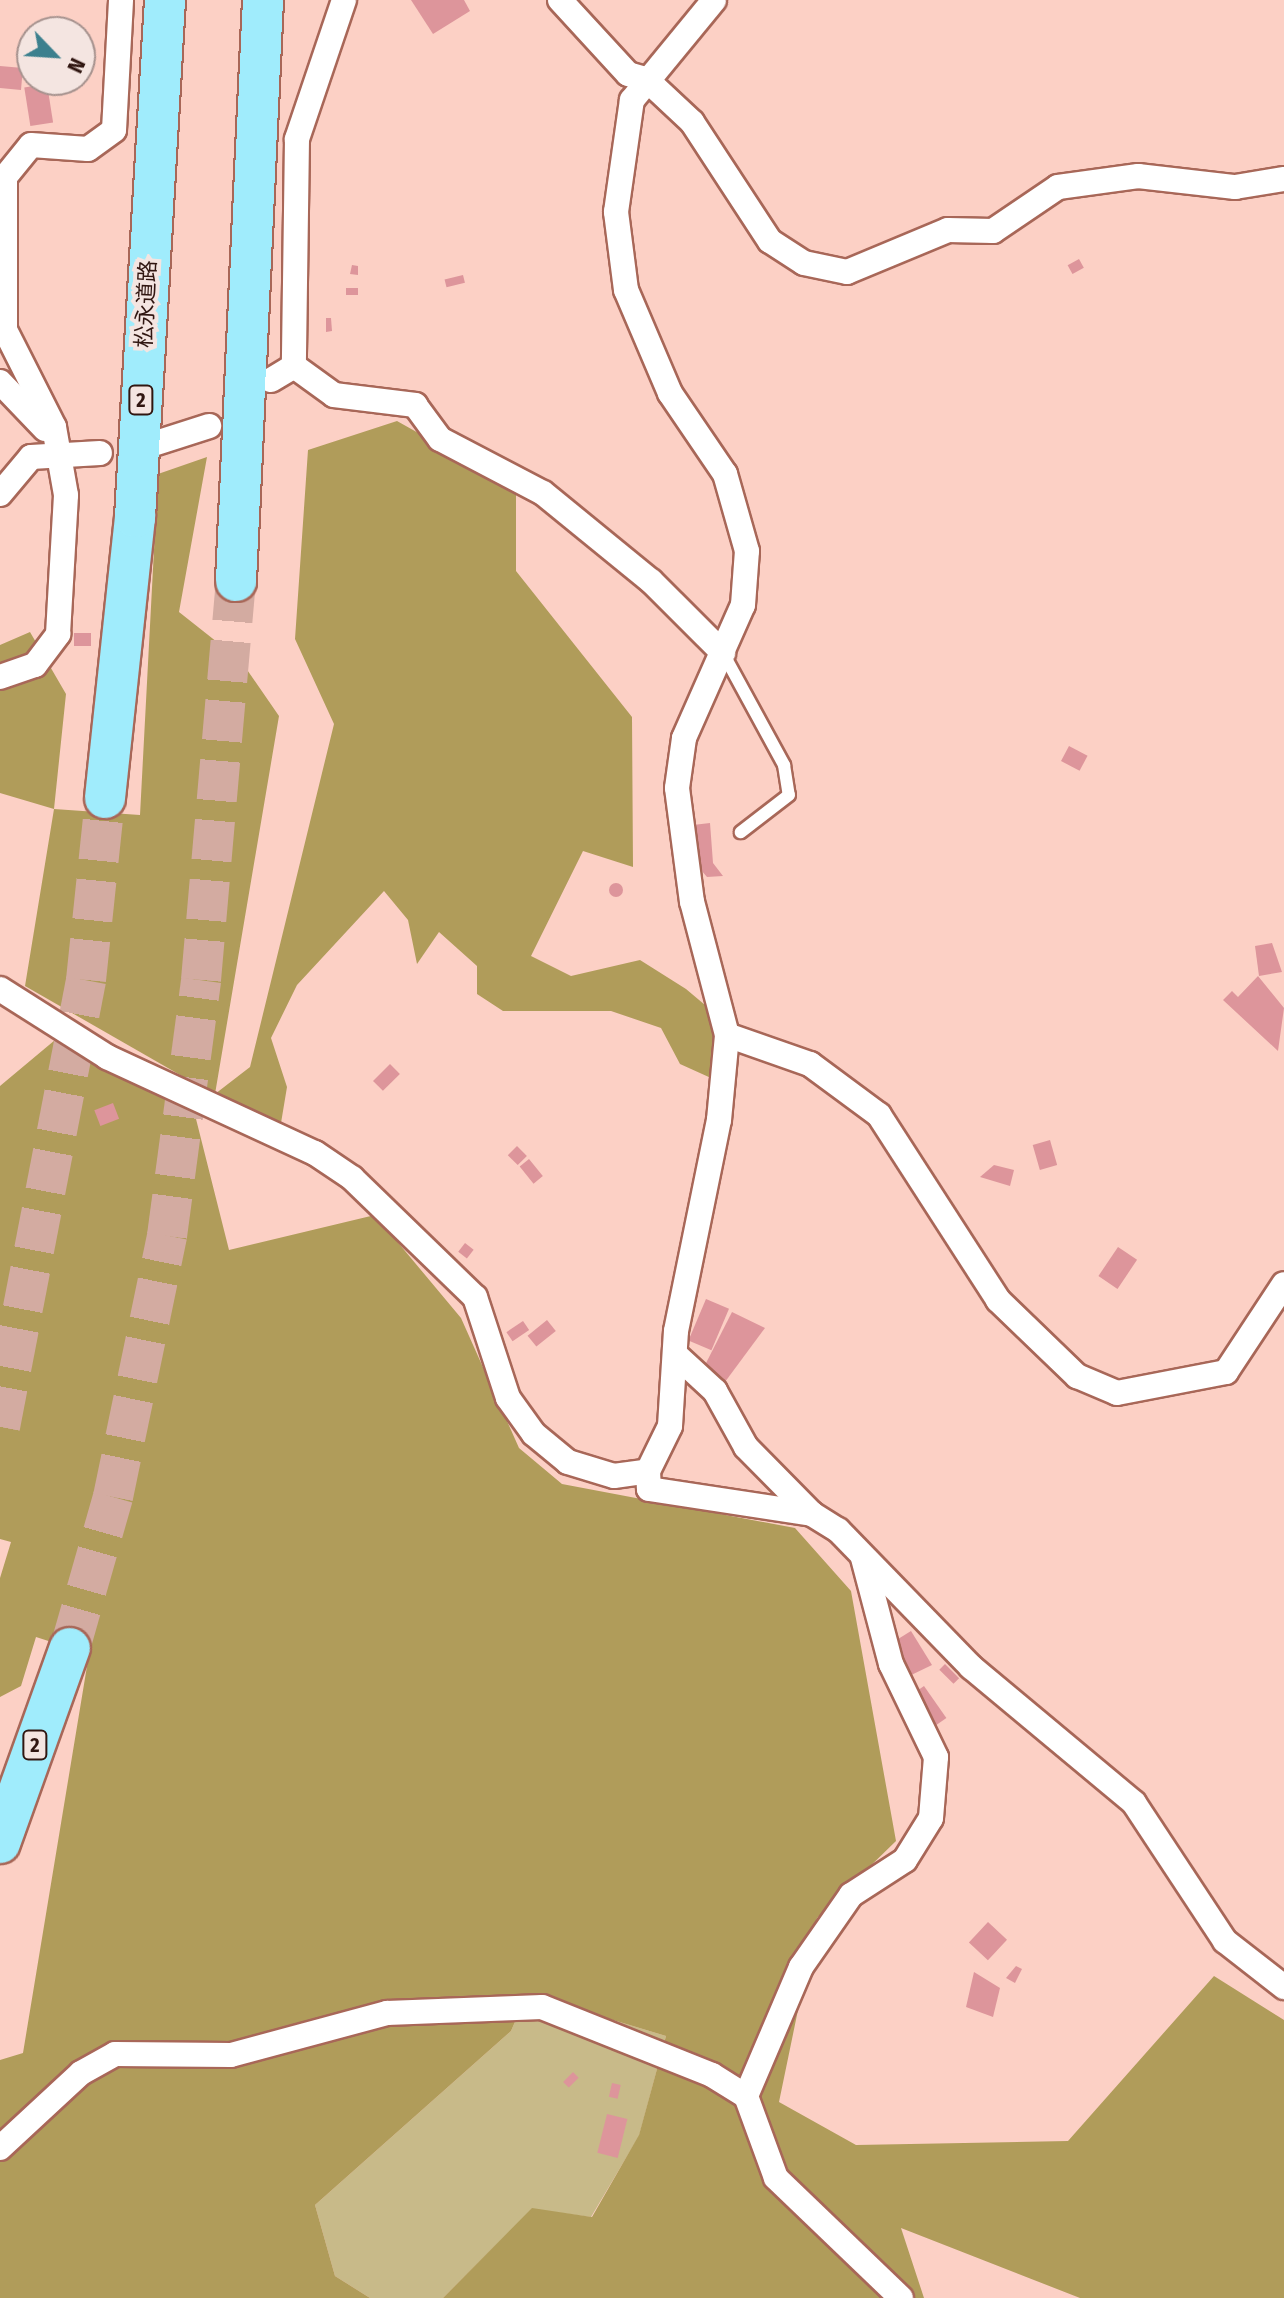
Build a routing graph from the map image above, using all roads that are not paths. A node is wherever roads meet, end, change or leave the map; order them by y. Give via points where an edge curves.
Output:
1 (121, 0) edge
2 (165, 0) edge
3 (263, 0) edge
4 (344, 0) edge
5 (560, 0) edge
6 (714, 0) edge
7 (646, 79) junction
8 (278, 140) junction
9 (1284, 179) edge
10 (294, 366) junction
11 (271, 380) dead end
12 (0, 382) edge
13 (209, 426) dead end
14 (153, 444) dead end
15 (56, 452) junction
16 (100, 453) dead end
17 (0, 494) edge
18 (236, 581) tunnel mouth
19 (723, 653) junction
20 (0, 677) edge
21 (105, 798) tunnel mouth
22 (741, 832) dead end
23 (0, 989) edge
24 (727, 1035) junction
25 (1284, 1284) edge
26 (676, 1355) junction
27 (648, 1471) junction
28 (812, 1514) junction
29 (862, 1555) junction
30 (70, 1648) tunnel mouth
31 (0, 1843) edge
32 (1284, 1987) edge
33 (746, 2096) junction
34 (0, 2148) edge
35 (901, 2298) edge

1 - 15 street via 114,130 88,149 31,145 5,177 5,330 54,427
2 - 21 highway, 松永道路 / 2 via 135,517
3 - 8 highway
4 - 8 street
5 - 7 street via 628,74
6 - 7 street
7 - 9 street via 692,122 770,241 804,263 847,272 948,230 993,231 1058,187 1138,176 1235,187
7 - 19 street via 632,100 623,137 616,212 626,290 670,393 725,474 747,551 743,605
8 - 10 street
8 - 18 highway
10 - 11 street
10 - 19 street via 334,395 415,405 440,439 543,493 651,581
12 - 15 street via 39,419
13 - 14 street
15 - 16 street
15 - 17 street via 31,457
15 - 20 street via 66,495 58,634 35,665
19 - 22 lane via 784,765 789,795
19 - 24 street via 684,738 677,788 692,902
23 - 27 street via 107,1057 315,1153 352,1178 475,1297 508,1398 534,1434 568,1462 614,1476
24 - 25 street via 810,1064 879,1115 998,1300 1077,1376 1117,1393 1226,1372
24 - 26 street via 719,1120
26 - 27 street via 670,1426
26 - 28 street via 715,1391 746,1447
27 - 28 street via 649,1489
28 - 29 street
29 - 32 street via 971,1667 1134,1803 1225,1941
29 - 33 street via 891,1664 936,1757 931,1818 905,1860 851,1895 801,1967
30 - 31 highway, 2
33 - 34 street via 712,2075 542,2007 387,2013 231,2055 115,2054 81,2073
33 - 35 street via 776,2178

